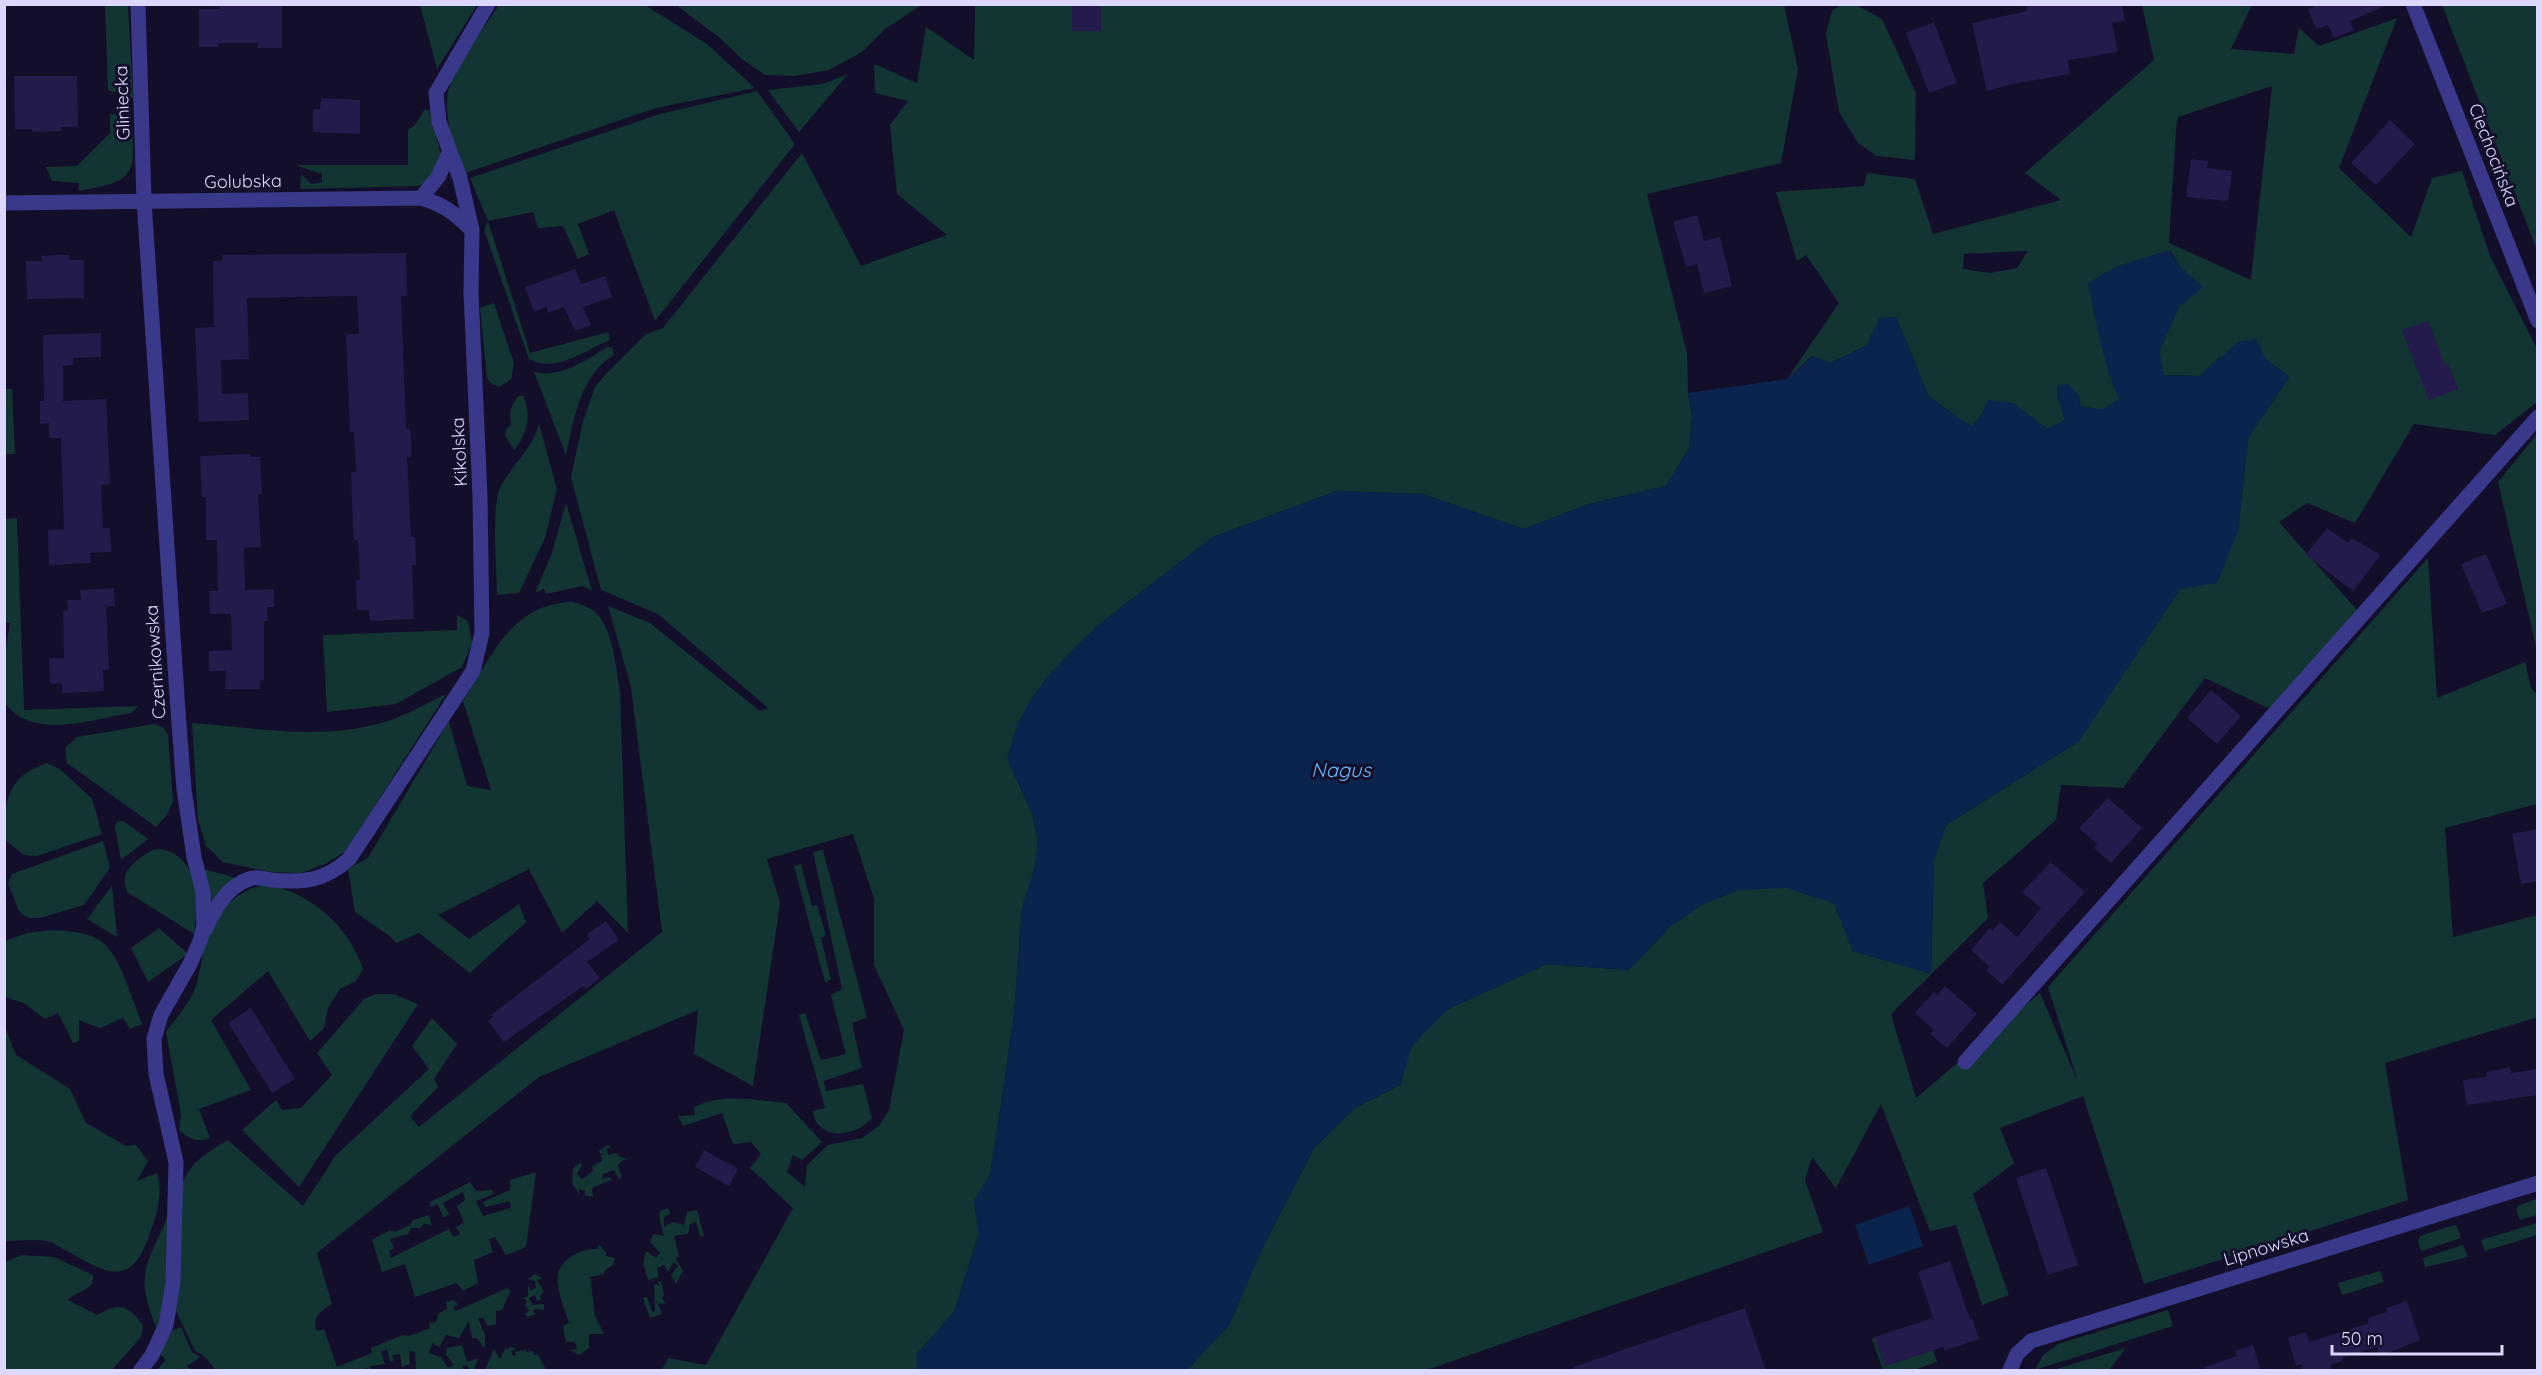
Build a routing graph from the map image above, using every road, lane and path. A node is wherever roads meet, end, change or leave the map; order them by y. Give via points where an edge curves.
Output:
1 (138, 4) edge
2 (488, 4) edge
3 (2414, 4) edge
4 (450, 151) junction
5 (421, 198) junction
6 (144, 201) junction
7 (4, 203) edge
8 (472, 231) junction
9 (2538, 321) edge
10 (2538, 417) edge
11 (200, 941) junction
12 (1965, 1062) dead end
13 (2538, 1183) edge
14 (2012, 1365) edge
15 (141, 1371) edge

1 - 6 street, Gliniecka
2 - 4 street, Kikolska via 436,93 439,122
3 - 9 street, Ciechocińska
4 - 5 street via 438,177
4 - 8 street, Kikolska
5 - 6 street, Golubska
5 - 8 street, Golubska via 440,203
6 - 7 street, Golubska
6 - 11 street, Czernikowska via 184,789 203,892 204,925
8 - 11 street, Kikolska via 482,633 473,671 349,859 334,872 309,881 251,878 233,888 220,902
10 - 12 street
11 - 15 street, Czernikowska via 161,1014 154,1048 176,1162 171,1303 166,1325
13 - 14 street, Lipnowska via 2031,1341

